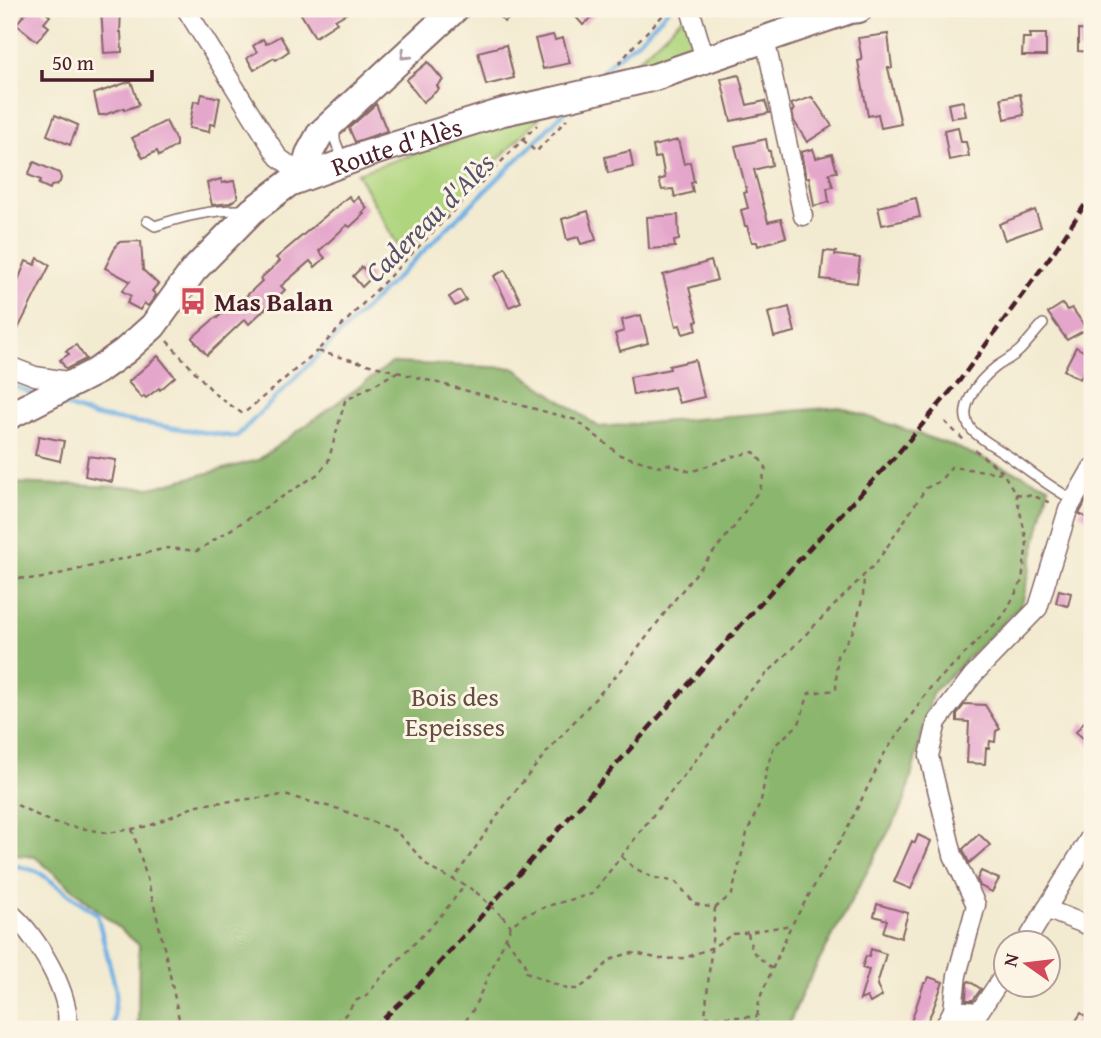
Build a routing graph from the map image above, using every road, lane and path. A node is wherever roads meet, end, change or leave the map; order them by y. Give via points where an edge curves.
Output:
1 (186, 9) edge
2 (455, 9) edge
3 (669, 9) edge
4 (690, 9) edge
5 (859, 9) edge
6 (765, 39) junction
7 (705, 59) junction
8 (612, 80) junction
9 (560, 104) junction
10 (335, 120) junction
11 (523, 140) junction
12 (355, 158) junction
13 (304, 176) junction
14 (252, 211) junction
15 (803, 216) dead end
16 (147, 221) dead end
17 (1043, 324) dead end
18 (153, 326) junction
19 (317, 351) junction
20 (9, 366) edge
21 (397, 372) junction
22 (65, 386) junction
23 (17, 411) edge
24 (1092, 468) edge
25 (1016, 494) junction
26 (1071, 505) junction
27 (863, 576) junction
28 (9, 578) edge
29 (9, 799) edge
30 (132, 829) junction
31 (1092, 834) edge
32 (621, 857) junction
33 (453, 880) junction
34 (466, 885) junction
35 (715, 908) junction
36 (1046, 909) junction
37 (9, 912) edge
38 (792, 925) junction
39 (511, 926) junction
40 (1092, 927) edge
41 (1033, 930) edge
42 (748, 933) junction
43 (506, 938) junction
44 (711, 948) junction
45 (772, 969) junction
46 (992, 993) edge
47 (953, 1010) junction
48 (757, 1017) junction
49 (67, 1029) edge
50 (180, 1029) edge
51 (328, 1029) edge
52 (460, 1029) edge
53 (756, 1029) edge
54 (943, 1029) edge

1 - 13 street via 278,157
2 -> 10 main road
3 - 8 path via 637,42
4 - 7 street
5 - 6 main road, Route d'Alès
6 - 7 main road, Route d'Alès
6 - 15 street
7 - 8 main road, Route d'Alès via 655,77
8 - 9 main road, Route d'Alès, bridge
9 - 11 path
9 - 11 path via 536,152
9 - 12 main road, Route d'Alès via 503,112
10 - 12 lane via 335,140 341,153
10 - 13 main road via 320,134
11 - 19 path
12 - 13 main road, Route d'Alès
13 - 14 main road, Route d'Alès
14 - 16 lane via 188,215 155,226
14 - 18 main road, Route d'Alès via 193,271
17 - 26 lane via 982,381 965,409 966,420 972,431
18 - 19 path via 216,395 243,414
18 - 22 main road, Route d'Alès via 97,371
19 - 21 path
20 - 22 street
21 - 28 path via 345,401 328,462 318,474 197,551 167,548 38,579
21 - 33 path via 576,420 620,455 660,467 668,464 691,472 754,452 766,467 760,489 734,527 624,667 551,747
22 - 23 main road, Route d'Alès
24 - 26 street
25 - 26 path
25 - 27 path via 1003,473 951,467 940,481 926,488
25 - 38 path via 1027,542 1022,581 1004,615 931,687 884,754
26 - 47 street via 1038,608 973,675 937,722 929,756 953,855 976,905 957,975
27 - 32 path via 746,695
27 - 35 path via 855,628 837,656 836,690 809,693 799,724 774,746 732,894
29 - 30 path via 52,823 108,834
30 - 33 path via 198,805 284,795 339,809 396,831 431,869
30 - 50 path via 167,957
31 - 36 street
32 - 35 path via 651,877 676,882 695,904
32 - 39 path via 592,894 524,915
33 - 34 path
34 - 39 path, bridge
34 - 51 path via 366,996
35 - 44 path
36 - 40 street
36 - 41 street
37 - 49 street via 38,945 61,989
38 - 42 path
38 - 45 path
39 - 43 path
42 - 44 path via 733,933
42 - 45 path via 752,951
43 - 44 path via 525,963 526,972 567,989 585,985 610,960 626,954 673,960
43 - 52 path
44 - 48 path via 705,1017
45 - 48 path
46 - 47 street via 979,1012
47 - 54 street
48 - 53 path

